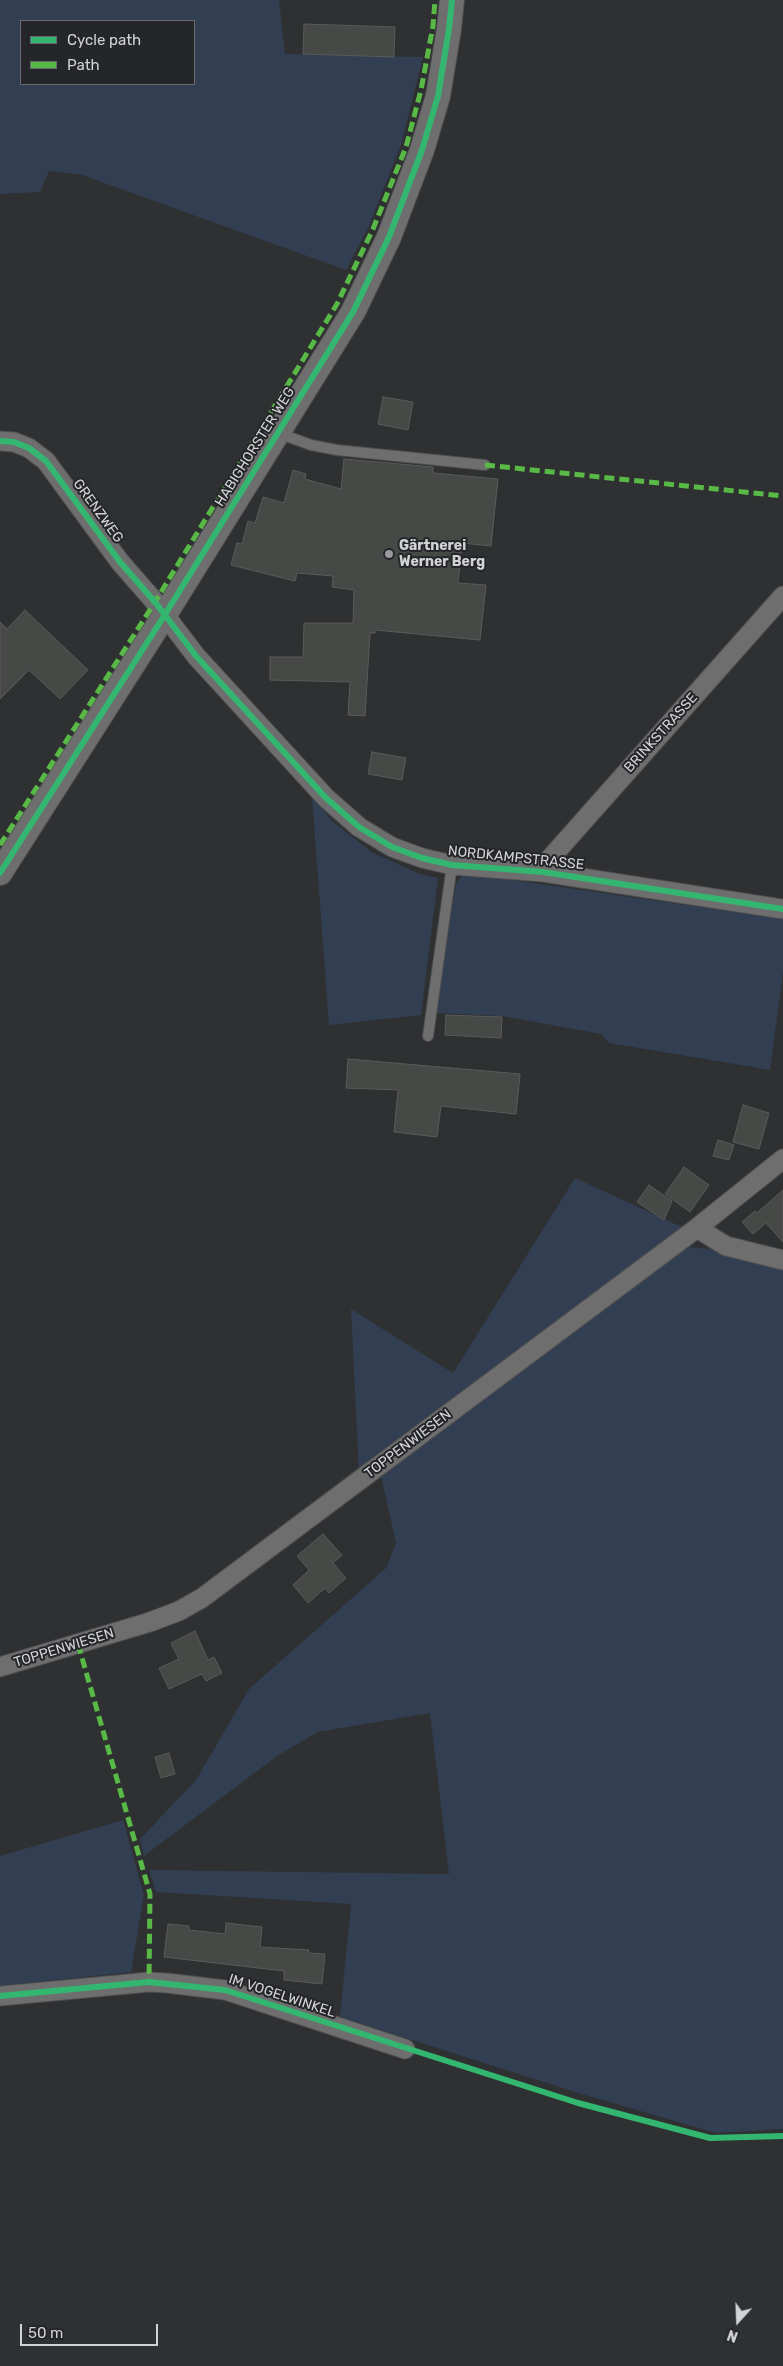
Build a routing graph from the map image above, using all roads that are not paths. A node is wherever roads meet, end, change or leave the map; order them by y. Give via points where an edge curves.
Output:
1 (452, 0) edge
2 (278, 432) junction
3 (0, 441) edge
4 (485, 465) dead end
5 (783, 596) edge
6 (164, 616) junction
7 (452, 865) junction
8 (543, 872) junction
9 (0, 873) edge
10 (783, 909) edge
11 (428, 1036) dead end
12 (783, 1159) edge
13 (696, 1228) junction
14 (783, 1260) edge
15 (0, 1667) edge
16 (0, 1996) edge
17 (405, 2049) dead end

1 - 2 street, HABIGHORSTER WEG via 438,96 422,150 389,237 353,312
2 - 4 lane via 311,445 337,450
2 - 6 street, HABIGHORSTER WEG
3 - 6 street, GRENZWEG via 29,448 46,461
5 - 8 street, BRINKSTRASSE via 547,862
6 - 7 street, NORDKAMPSTRASSE via 196,656 326,798 359,827 392,847
6 - 9 street, HABIGHORSTER WEG
7 - 8 street, NORDKAMPSTRASSE
7 - 11 lane
8 - 10 street, NORDKAMPSTRASSE
12 - 13 street, TOPPENWIESEN
13 - 14 street via 726,1246
13 - 15 street, TOPPENWIESEN via 202,1598 150,1622
16 - 17 street, IM VOGELWINKEL via 149,1982 225,1990

